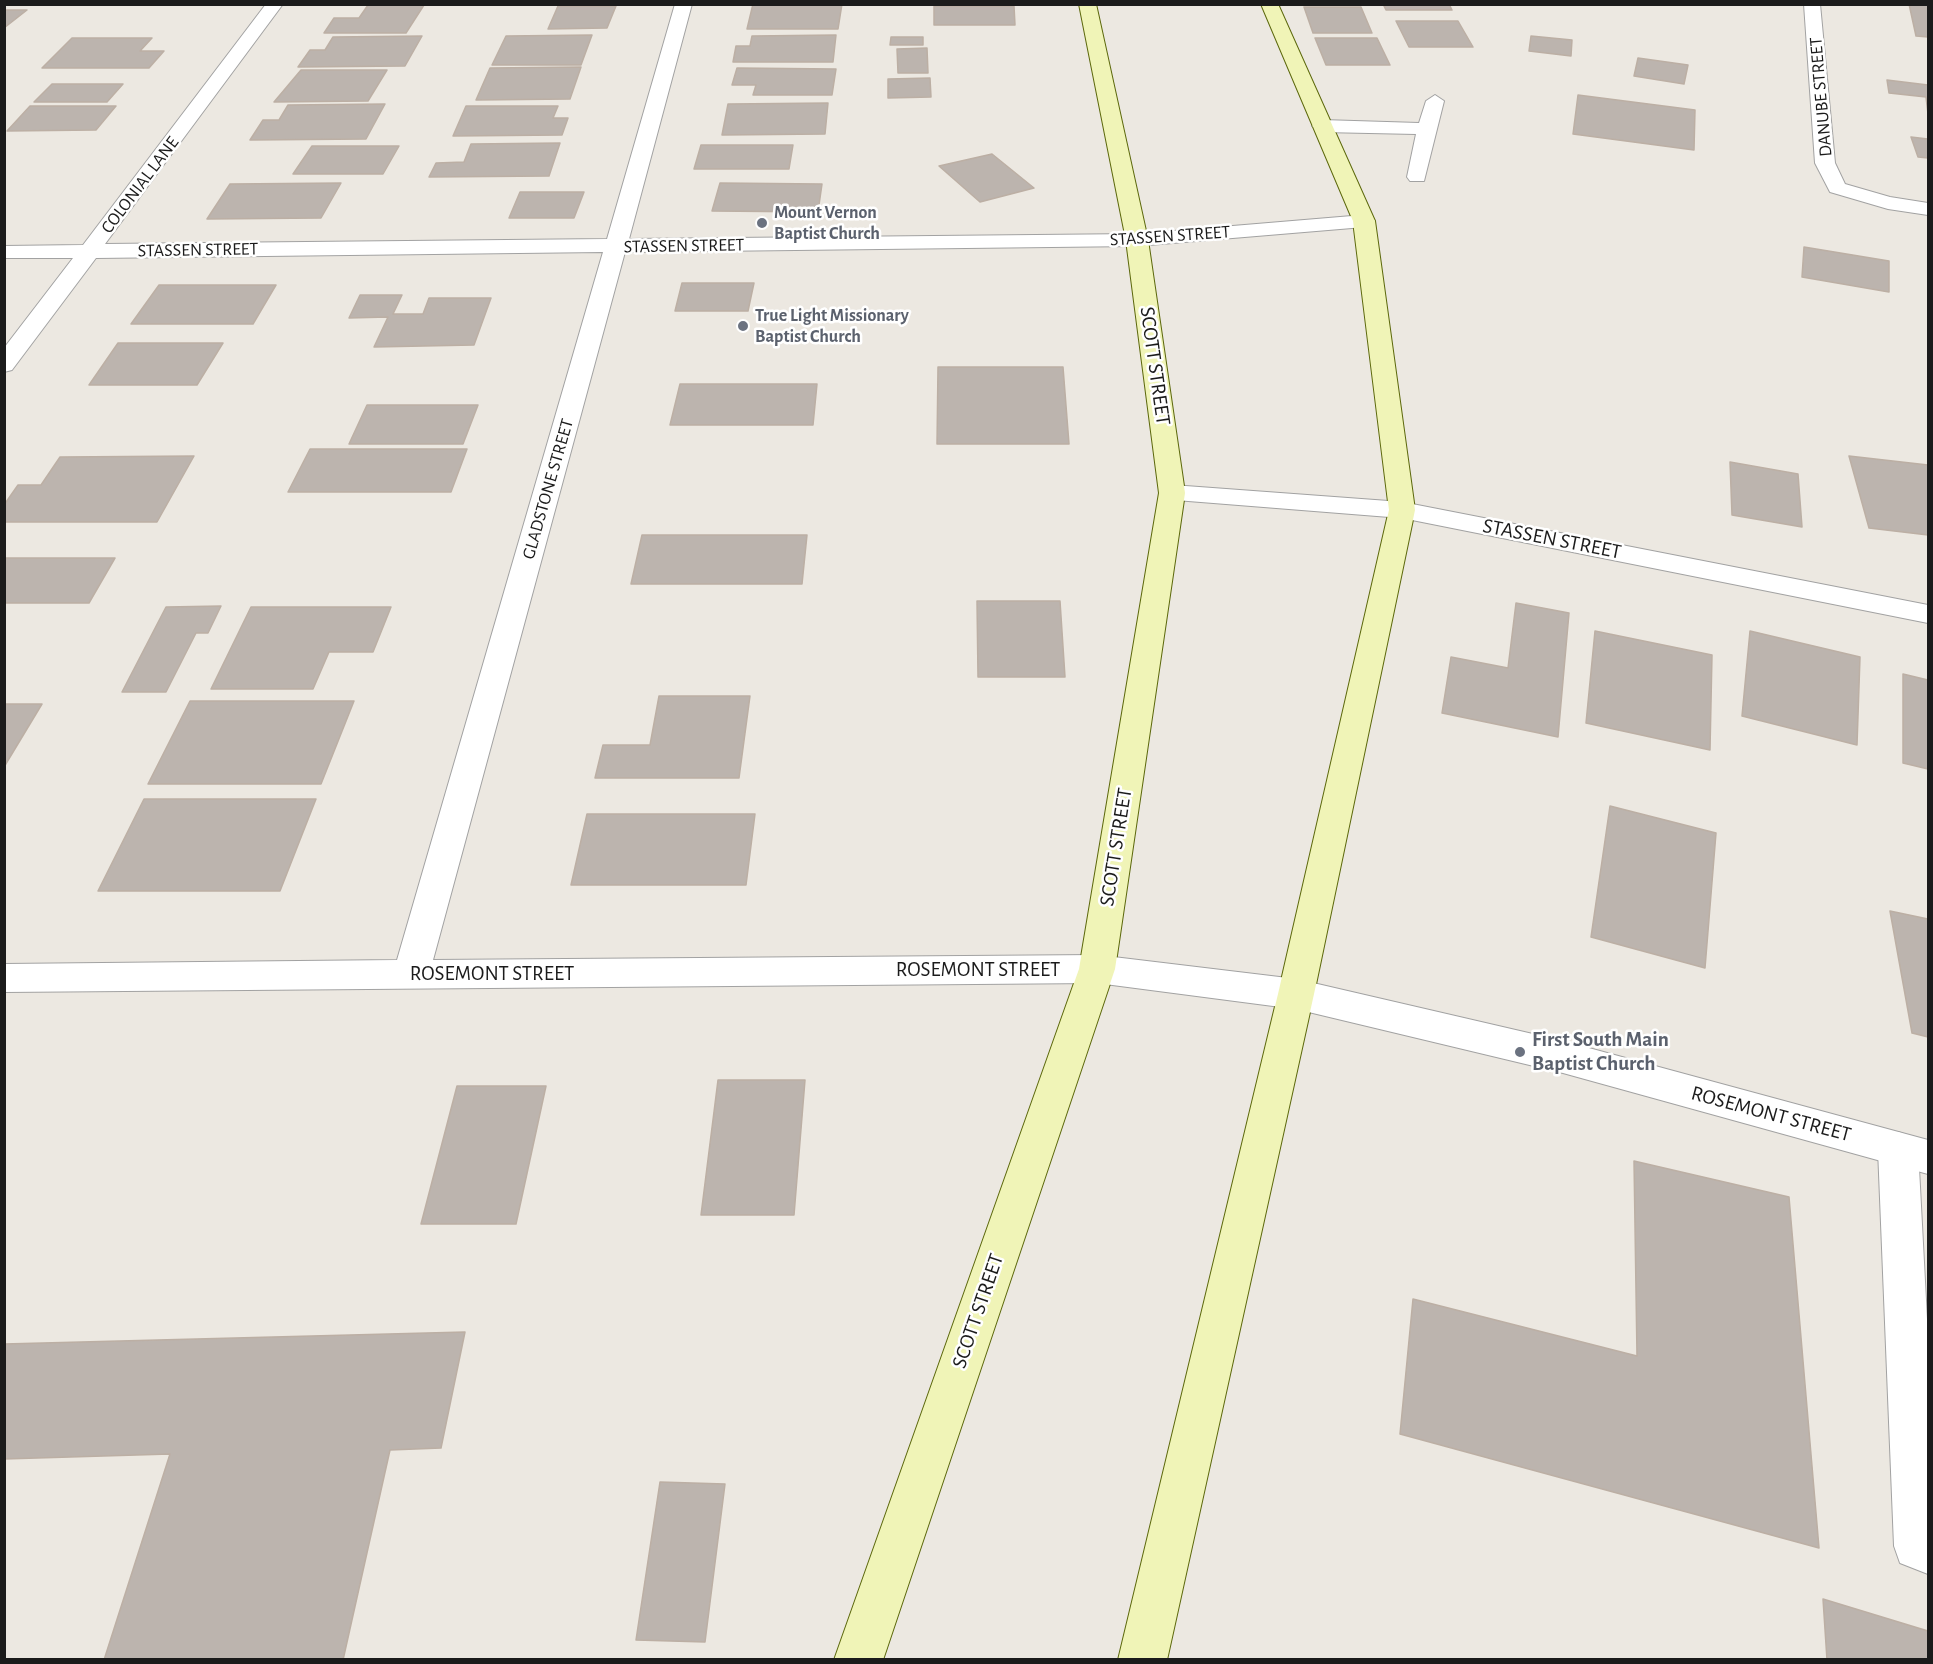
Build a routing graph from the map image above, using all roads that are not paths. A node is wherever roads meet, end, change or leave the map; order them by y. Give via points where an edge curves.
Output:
1 (275, 4) edge
2 (684, 4) edge
3 (1087, 4) edge
4 (1269, 4) edge
5 (1812, 4) edge
6 (1435, 101) dead end
7 (1322, 126) junction
8 (1427, 129) junction
9 (1417, 177) dead end
10 (1929, 209) edge
11 (1364, 221) junction
12 (1137, 240) junction
13 (616, 246) junction
14 (90, 251) junction
15 (4, 252) edge
16 (4, 365) edge
17 (1172, 493) junction
18 (1402, 510) junction
19 (1929, 614) edge
20 (1097, 969) junction
21 (411, 974) junction
22 (4, 978) edge
23 (1296, 994) junction
24 (1913, 1153) edge
25 (1929, 1550) edge
26 (858, 1659) edge
27 (1142, 1659) edge

1 - 14 street, COLONIAL LANE
2 - 13 street, GLADSTONE STREET
3 - 12 main road, SCOTT STREET
4 - 7 main road
5 - 10 street, DANUBE STREET via 1825,163 1837,188 1888,203
6 - 8 street
7 - 8 street
7 - 11 main road
8 - 9 street
11 - 12 street, STASSEN STREET
11 - 18 main road
12 - 13 street, STASSEN STREET
12 - 17 main road, SCOTT STREET
13 - 14 street, STASSEN STREET
13 - 21 street, GLADSTONE STREET
14 - 15 street, STASSEN STREET
14 - 16 street, COLONIAL LANE
17 - 18 street, STASSEN STREET
17 - 20 main road, SCOTT STREET
18 - 19 street, STASSEN STREET
18 - 23 main road
20 - 21 street, ROSEMONT STREET
20 - 23 street, ROSEMONT STREET
20 - 26 main road, SCOTT STREET
21 - 22 street, ROSEMONT STREET
23 - 24 street, ROSEMONT STREET via 1563,1057
23 - 27 main road
24 - 25 street via 1917,1546

